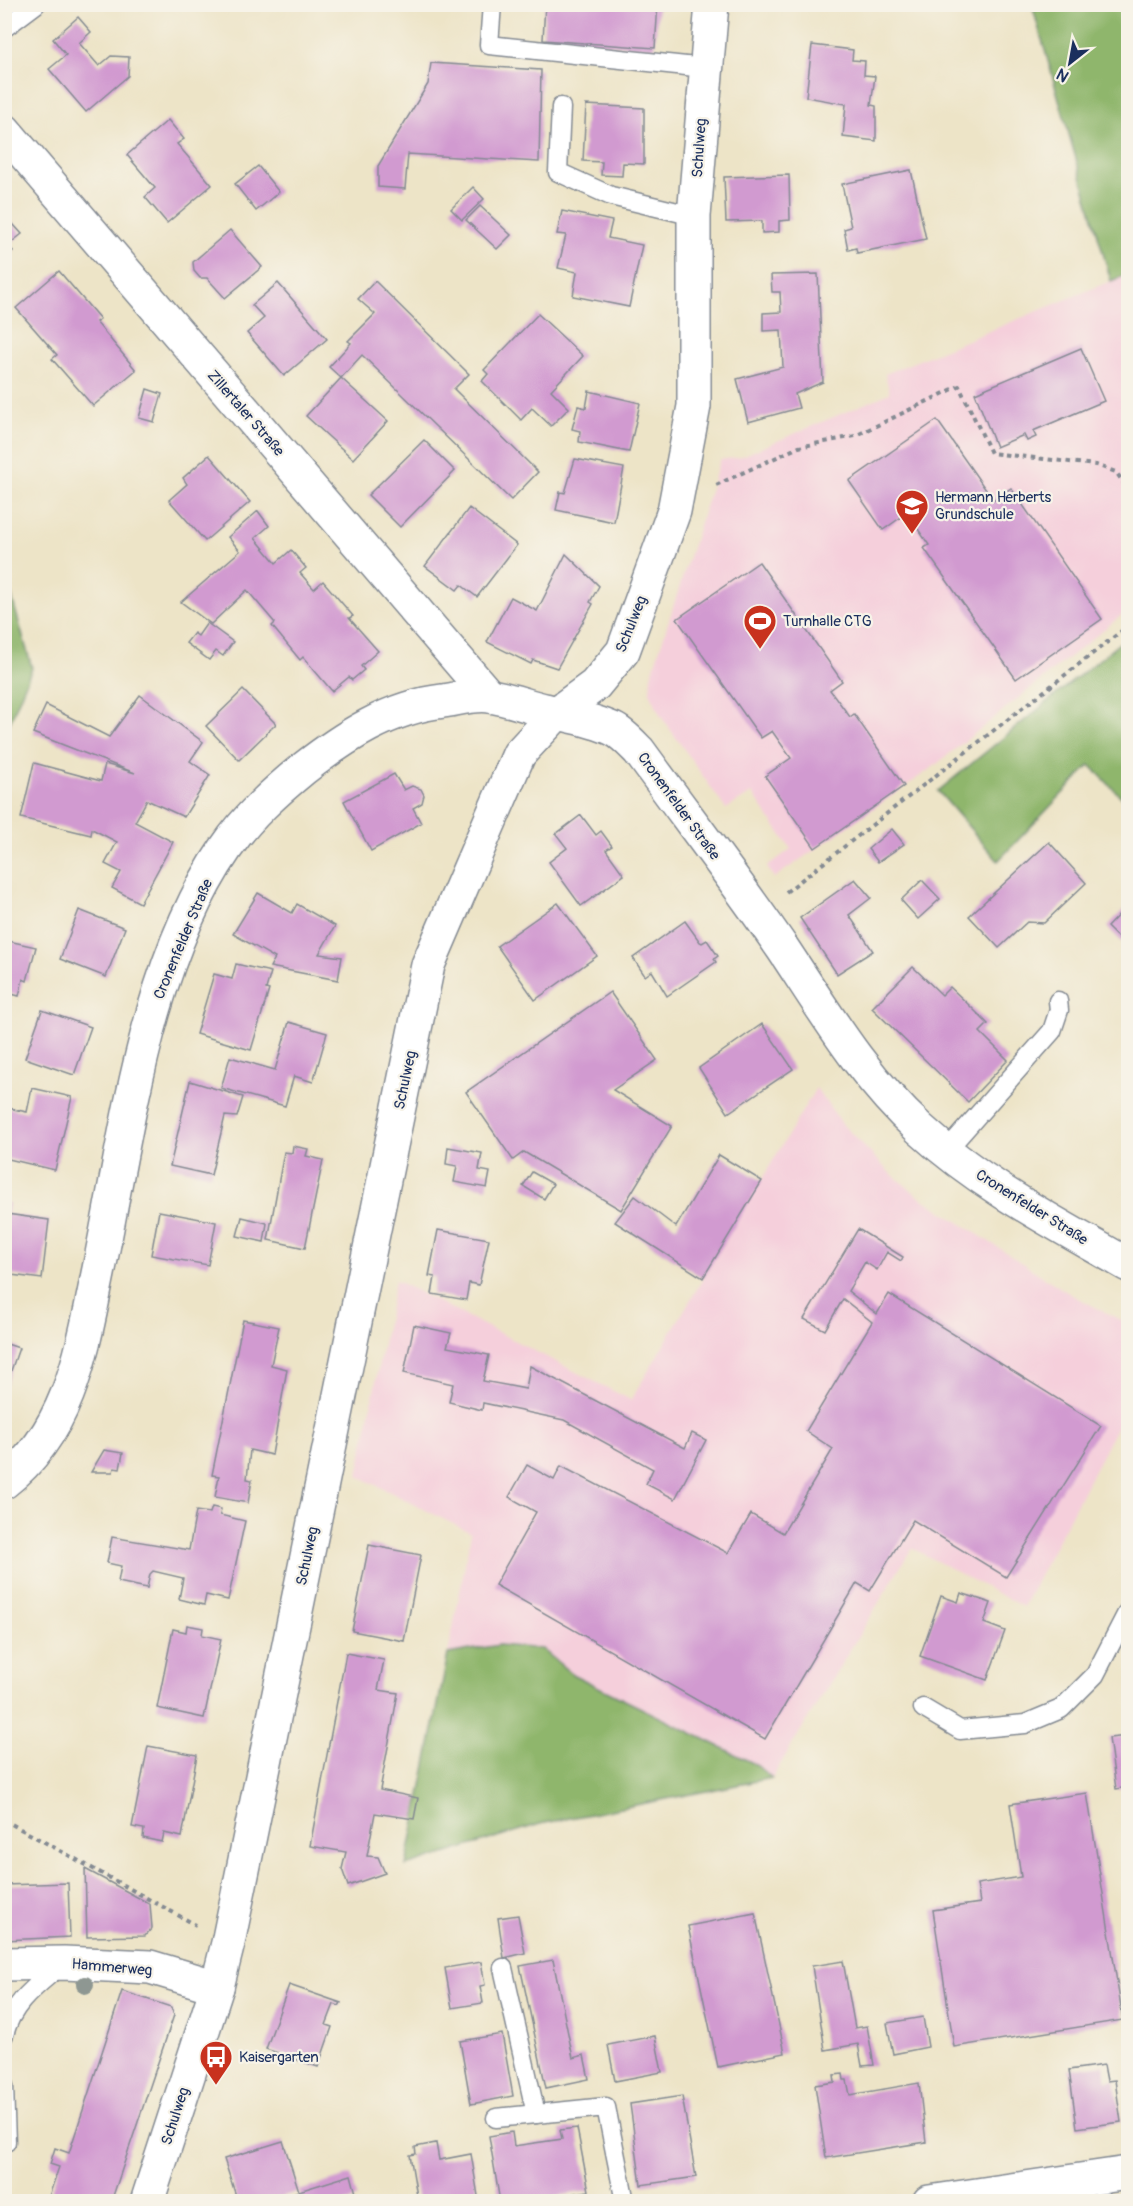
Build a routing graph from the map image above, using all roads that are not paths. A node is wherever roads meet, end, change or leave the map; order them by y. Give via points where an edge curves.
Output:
1 (36, 4) edge
2 (492, 4) edge
3 (712, 4) edge
4 (4, 28) edge
5 (705, 68) junction
6 (561, 107) dead end
7 (4, 130) edge
8 (694, 216) junction
9 (488, 696) junction
10 (557, 713) junction
11 (1058, 1001) dead end
12 (946, 1151) junction
13 (1128, 1264) edge
14 (4, 1482) edge
15 (1128, 1611) edge
16 (923, 1708) dead end
17 (64, 1963) junction
18 (4, 1964) edge
19 (503, 1968) dead end
20 (217, 1987) junction
21 (4, 2035) edge
22 (4, 2086) edge
23 (536, 2114) junction
24 (496, 2118) dead end
25 (6, 2142) dead end
26 (1128, 2173) edge
27 (147, 2202) edge
28 (625, 2202) edge
29 (928, 2202) edge

1 - 4 lane
2 - 5 lane via 489,45
3 - 5 street, Schulweg
5 - 8 street, Schulweg
6 - 8 lane via 558,172 611,196
7 - 9 street, Zillertaler Straße
8 - 10 street, Schulweg via 694,406 674,511 623,651 595,685
9 - 10 street, Cronenfelder Straße
9 - 14 street, Cronenfelder Straße via 423,703 368,724 291,779 252,815 226,848 201,889 157,998 138,1068 82,1352 67,1399 32,1456
10 - 12 street, Cronenfelder Straße via 582,717 616,730 639,751 758,914 852,1053 887,1096
10 - 20 street, Schulweg via 519,754 428,965
11 - 12 lane via 1052,1031
12 - 13 street, Cronenfelder Straße via 1011,1197
15 - 16 lane via 1095,1675 1061,1709 1025,1724 960,1730
17 - 18 street, Hammerweg
17 - 20 street, Hammerweg via 150,1968
17 - 21 lane via 22,1998
19 - 23 lane
20 - 27 street, Schulweg
22 - 25 lane
23 - 24 lane
23 - 28 lane via 606,2107
26 - 29 street

